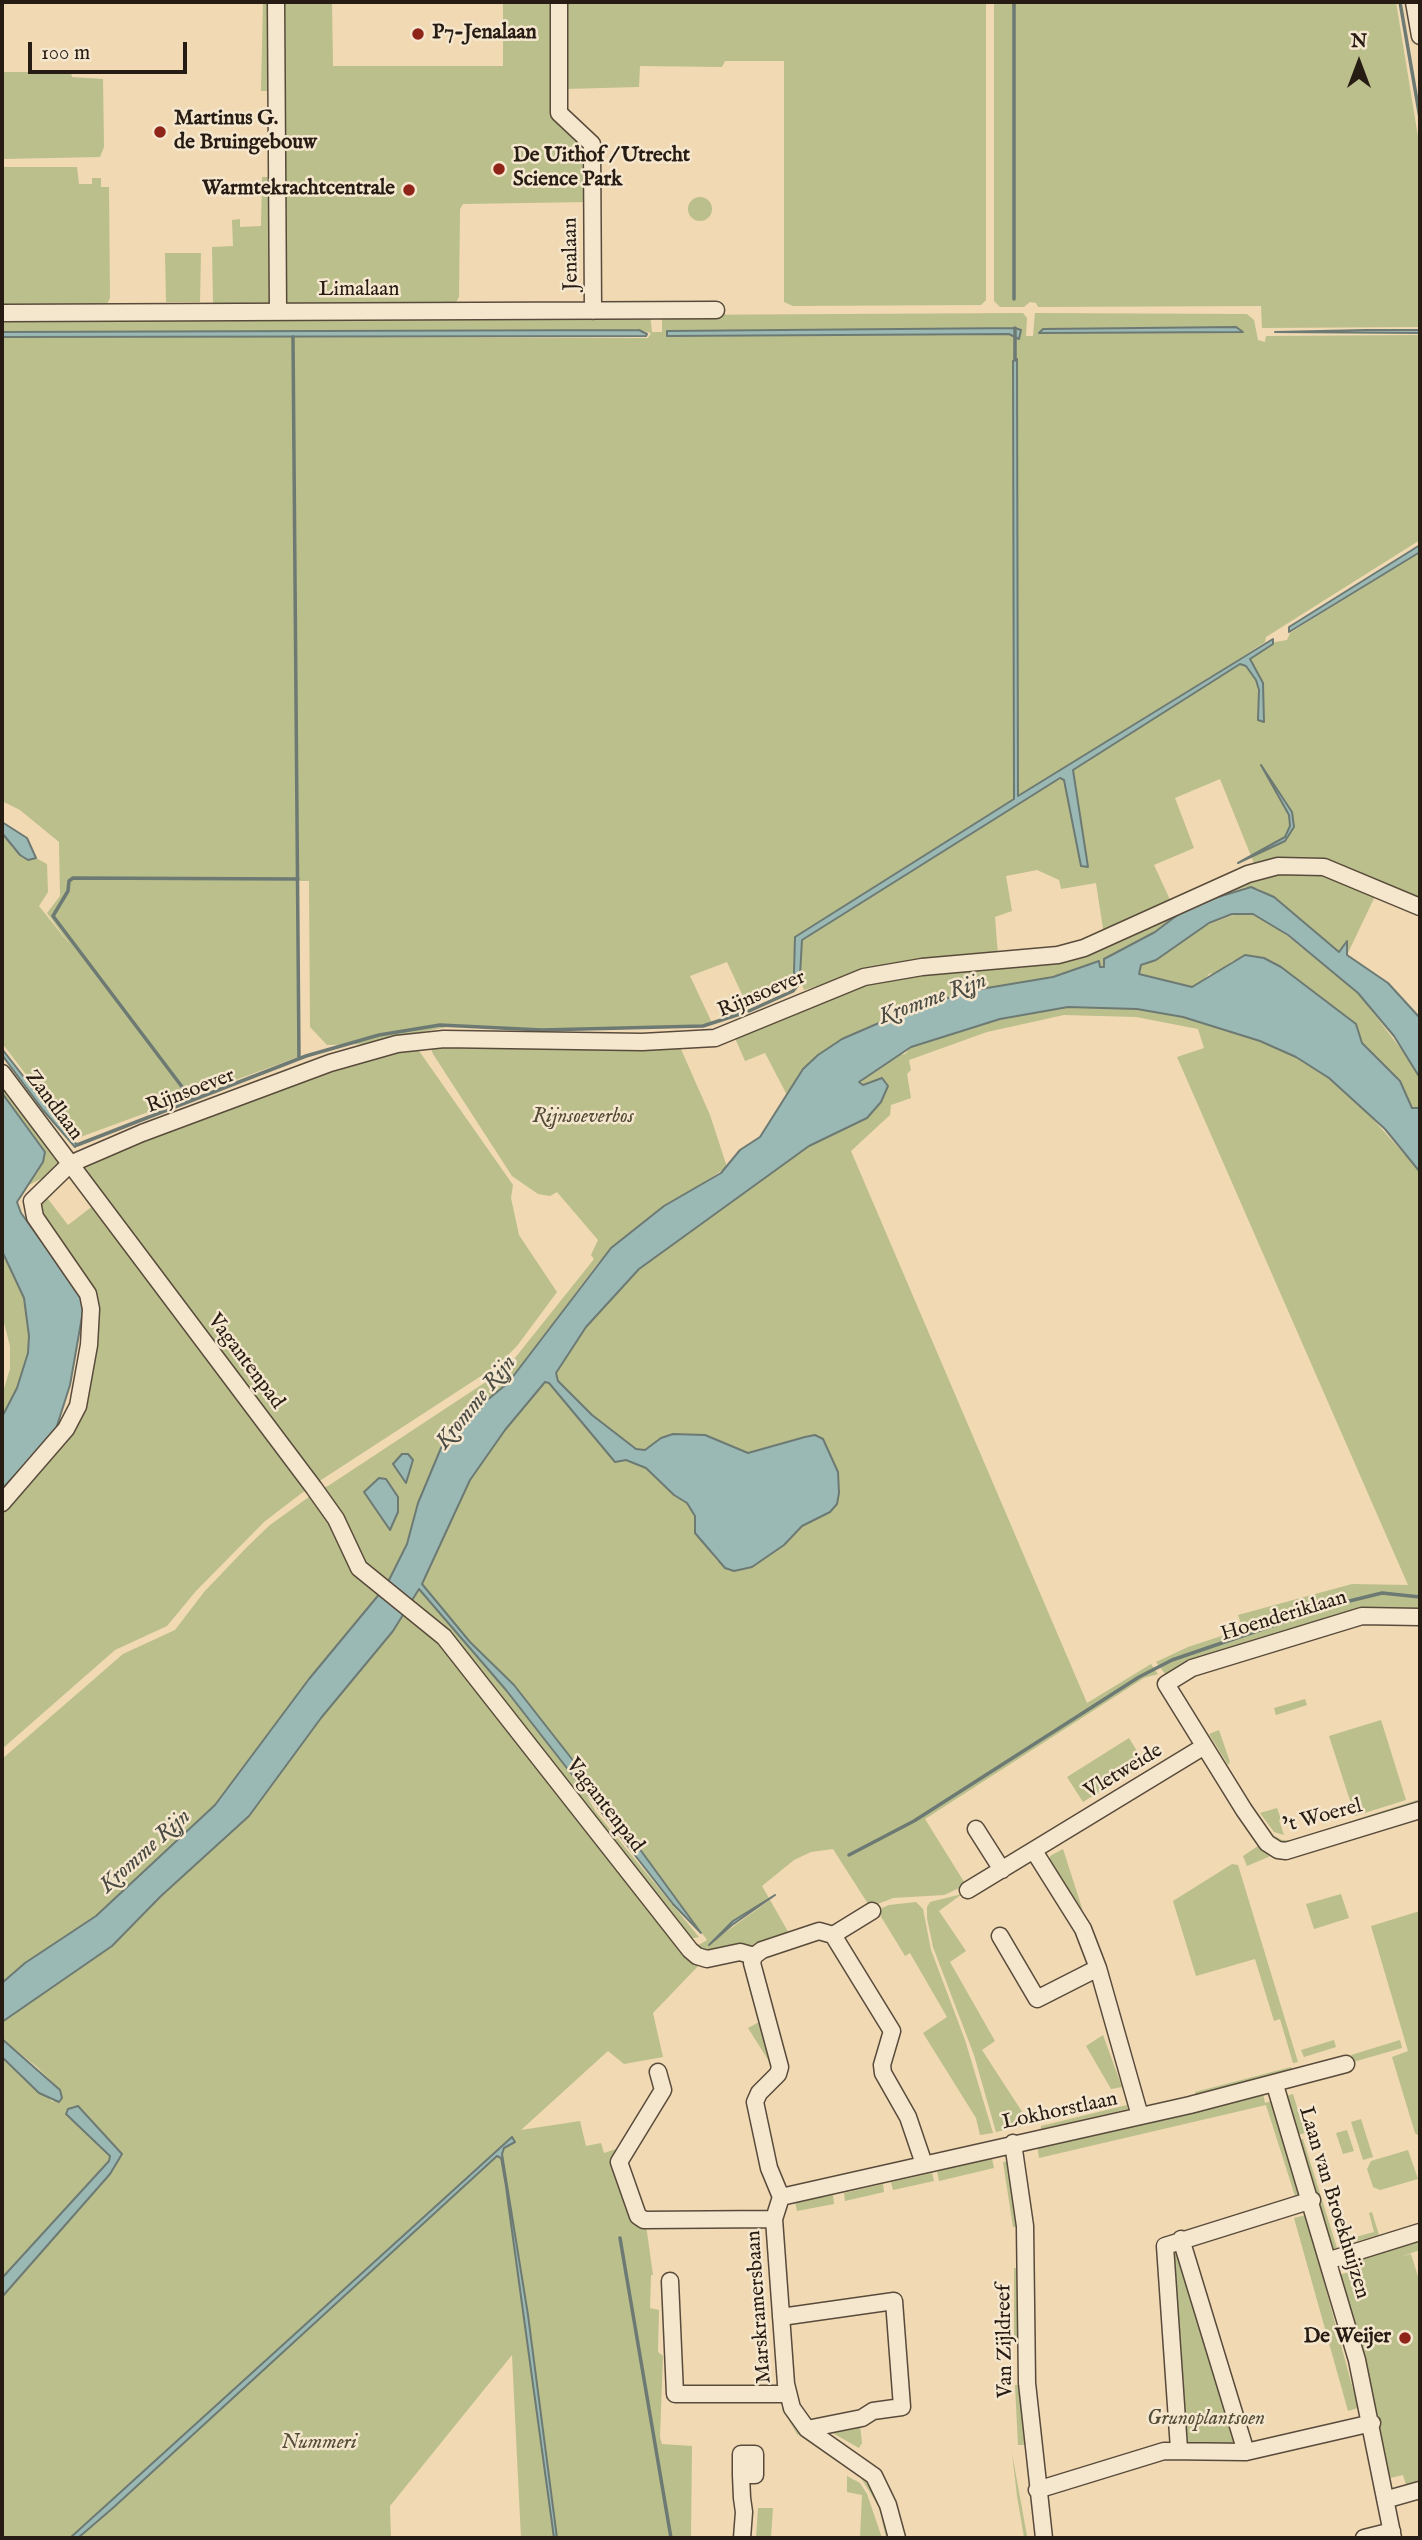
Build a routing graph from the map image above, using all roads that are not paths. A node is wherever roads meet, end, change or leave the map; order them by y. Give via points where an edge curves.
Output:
1 (276, 2) edge
2 (559, 2) edge
3 (1414, 2) edge
4 (1420, 36) edge
5 (716, 310) dead end
6 (593, 311) junction
7 (278, 312) junction
8 (2, 313) edge
9 (1420, 907) edge
10 (2, 1073) edge
11 (70, 1164) junction
12 (2, 1503) edge
13 (1420, 1617) edge
14 (1203, 1747) junction
15 (1420, 1810) edge
16 (976, 1829) dead end
17 (1034, 1851) junction
18 (1002, 1870) junction
19 (968, 1890) dead end
20 (872, 1911) dead end
21 (833, 1935) junction
22 (1000, 1936) dead end
23 (754, 1956) junction
24 (1098, 1968) junction
25 (1346, 2064) dead end
26 (658, 2072) dead end
27 (1275, 2085) junction
28 (1140, 2116) junction
29 (1013, 2143) junction
30 (924, 2164) junction
31 (781, 2197) junction
32 (1312, 2200) junction
33 (774, 2219) junction
34 (1420, 2232) edge
35 (1181, 2239) junction
36 (1330, 2260) junction
37 (670, 2281) dead end
38 (781, 2317) junction
39 (788, 2394) junction
40 (1372, 2423) junction
41 (807, 2429) junction
42 (1179, 2449) junction
43 (1246, 2452) junction
44 (741, 2475) dead end
45 (1037, 2490) junction
46 (1420, 2490) edge
47 (1388, 2499) junction
48 (1393, 2535) edge
49 (742, 2538) edge
50 (897, 2538) edge
51 (1044, 2538) edge
52 (1364, 2538) edge

1 - 7 street
2 - 6 street, Jenalaan via 559,113 592,144
3 - 4 street
5 - 6 street, Limalaan
6 - 7 street, Limalaan
7 - 8 street, Limalaan
9 - 11 street, Rijnsoever via 1324,867 1278,866 1248,874 1084,948 1044,957 922,967 864,977 715,1038 642,1042 444,1039 368,1051 263,1086
10 - 11 street, Zandlaan
11 - 12 street via 32,1201 33,1210 88,1294 91,1322 84,1379 78,1406 66,1429
11 - 23 street, Vagantenpad via 314,1488 336,1519 359,1568 444,1637 696,1956 707,1959 740,1952
13 - 14 street, Hoenderiklaan via 1362,1616 1192,1668 1166,1684
14 - 15 street, 't Woerel via 1267,1843 1278,1850
14 - 17 street, Vletweide
16 - 18 street
17 - 18 street, Vletweide
17 - 24 street via 1083,1929
18 - 19 street, Vletweide
20 - 21 street
21 - 23 street via 819,1931
21 - 30 street via 892,2031 883,2073 908,2117
22 - 24 street via 1037,1999
23 - 31 street via 763,2010 780,2067 755,2102 769,2168
24 - 28 street
25 - 27 street, Lokhorstlaan
26 - 33 street via 663,2090 619,2162 638,2216 644,2220
27 - 28 street, Lokhorstlaan
27 - 32 street, Laan van Broekhuijzen
28 - 29 street, Lokhorstlaan
29 - 30 street, Lokhorstlaan
29 - 45 street, Van Zijldreef via 1025,2226 1027,2383
30 - 31 street, Lokhorstlaan
31 - 33 street, Marskramersbaan
32 - 35 street
32 - 36 street, Laan van Broekhuijzen
33 - 38 street, Marskramersbaan
34 - 36 street
35 - 42 street via 1165,2246 1163,2253
35 - 43 street
36 - 40 street, Laan van Broekhuijzen
37 - 39 street via 676,2394
38 - 39 street, Marskramersbaan
38 - 41 street via 894,2301 902,2407
39 - 41 street, Marskramersbaan
40 - 43 street
40 - 47 street, Laan van Broekhuijzen
41 - 50 street, Marskramersbaan via 874,2476
42 - 43 street
42 - 45 street
44 - 49 street
45 - 51 street, Van Zijldreef
46 - 47 street
47 - 48 street, Laan van Broekhuijzen
48 - 52 street

